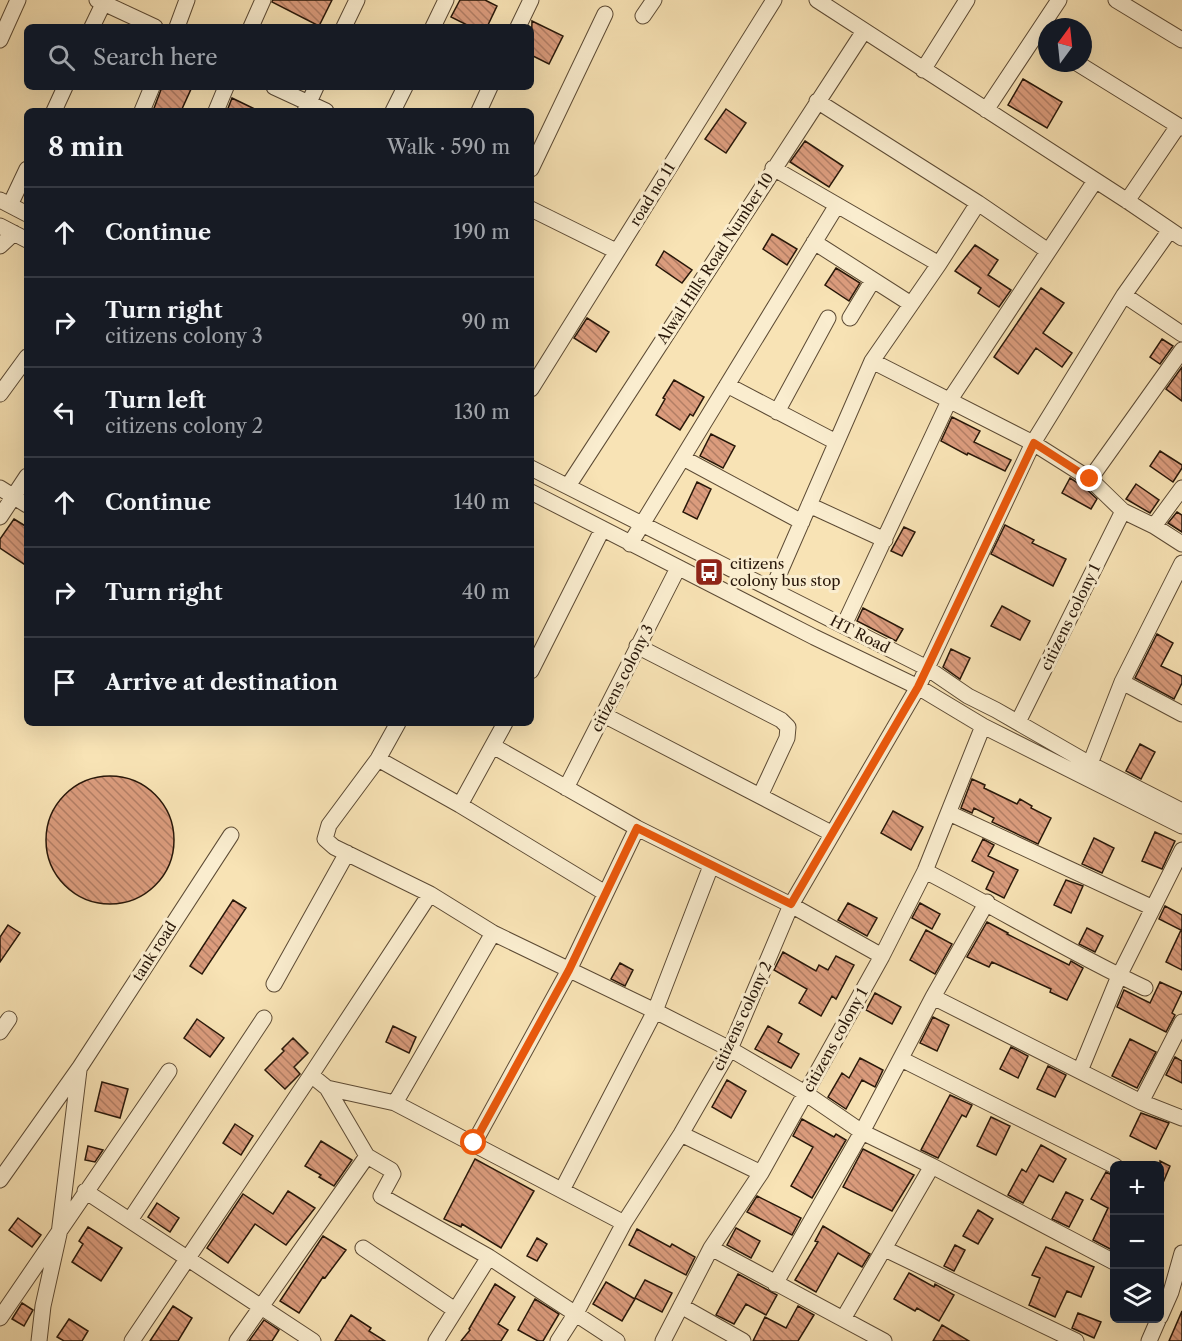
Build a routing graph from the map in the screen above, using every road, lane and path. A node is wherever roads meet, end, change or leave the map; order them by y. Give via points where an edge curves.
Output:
1 (18, 0) edge
2 (187, 0) edge
3 (263, 0) edge
4 (357, 0) edge
5 (446, 0) edge
6 (531, 0) edge
7 (654, 0) edge
8 (817, 0) edge
9 (967, 0) edge
10 (1059, 0) edge
11 (1116, 0) edge
12 (102, 1) edge
13 (771, 1) edge
14 (605, 14) dead end
15 (643, 16) dead end
16 (1051, 18) edge
17 (93, 24) edge
18 (149, 24) edge
19 (178, 24) edge
20 (252, 24) edge
21 (345, 24) edge
22 (434, 24) edge
23 (520, 24) edge
24 (864, 31) junction
25 (0, 40) edge
26 (1182, 40) edge
27 (1038, 44) edge
28 (923, 70) junction
29 (1091, 72) edge
30 (64, 90) edge
31 (151, 90) edge
32 (225, 90) edge
33 (279, 90) edge
34 (315, 90) edge
35 (404, 90) edge
36 (489, 90) edge
37 (817, 101) junction
38 (307, 107) edge
39 (55, 108) edge
40 (143, 108) edge
41 (217, 108) edge
42 (394, 108) edge
43 (480, 108) edge
44 (986, 110) junction
45 (1180, 127) edge
46 (534, 163) edge
47 (773, 168) junction
48 (24, 174) edge
49 (1095, 181) junction
50 (1128, 201) junction
51 (5, 202) edge
52 (978, 203) junction
53 (837, 205) junction
54 (534, 210) edge
55 (24, 212) edge
56 (0, 226) edge
57 (1176, 234) edge
58 (21, 237) edge
59 (814, 242) junction
60 (0, 246) edge
61 (616, 250) junction
62 (1048, 251) junction
63 (939, 264) junction
64 (873, 280) junction
65 (1124, 295) junction
66 (911, 304) junction
67 (828, 318) dead end
68 (850, 318) dead end
69 (1182, 334) edge
70 (1182, 350) edge
71 (24, 361) edge
72 (872, 361) junction
73 (534, 384) edge
74 (727, 386) junction
75 (0, 394) edge
76 (949, 401) junction
77 (777, 412) junction
78 (836, 442) junction
79 (1034, 443) junction
80 (683, 458) junction
81 (534, 469) edge
82 (24, 478) edge
83 (1090, 479) junction
84 (568, 486) junction
85 (1182, 488) edge
86 (7, 492) edge
87 (534, 493) edge
88 (24, 503) edge
89 (809, 505) junction
90 (1123, 512) junction
91 (0, 517) edge
92 (802, 522) junction
93 (643, 525) junction
94 (1154, 526) junction
95 (602, 530) junction
96 (885, 540) junction
97 (630, 544) junction
98 (1182, 544) edge
99 (1182, 563) edge
100 (678, 568) junction
101 (772, 590) junction
102 (844, 625) junction
103 (638, 645) junction
104 (534, 665) edge
105 (927, 668) junction
106 (1122, 682) junction
107 (918, 687) junction
108 (1181, 711) edge
109 (604, 715) junction
110 (1018, 722) junction
111 (396, 726) edge
112 (503, 726) edge
113 (983, 726) junction
114 (493, 746) junction
115 (378, 759) junction
116 (1090, 764) junction
117 (566, 788) junction
118 (760, 796) junction
119 (460, 805) junction
120 (1182, 811) edge
121 (949, 813) junction
122 (1182, 826) edge
123 (637, 828) junction
124 (831, 833) junction
125 (231, 835) dead end
126 (1182, 850) edge
127 (347, 853) junction
128 (711, 866) junction
129 (925, 871) junction
130 (605, 892) junction
131 (430, 894) junction
132 (987, 902) junction
133 (791, 904) junction
134 (1151, 907) junction
135 (494, 933) junction
136 (882, 956) junction
137 (569, 970) junction
138 (1119, 976) junction
139 (274, 984) dead end
140 (1145, 988) dead end
141 (933, 997) junction
142 (655, 1011) junction
143 (264, 1018) dead end
144 (9, 1019) dead end
145 (1182, 1022) edge
146 (0, 1032) edge
147 (730, 1049) junction
148 (901, 1059) junction
149 (80, 1067) junction
150 (170, 1071) dead end
151 (1080, 1071) junction
152 (311, 1075) junction
153 (327, 1088) junction
154 (805, 1094) junction
155 (1141, 1102) junction
156 (395, 1103) junction
157 (1182, 1118) edge
158 (862, 1132) junction
159 (681, 1134) junction
160 (474, 1143) junction
161 (367, 1156) junction
162 (1110, 1164) edge
163 (932, 1166) junction
164 (761, 1173) junction
165 (0, 1180) edge
166 (562, 1190) junction
167 (86, 1191) junction
168 (130, 1220) junction
169 (624, 1223) junction
170 (59, 1234) junction
171 (363, 1248) dead end
172 (711, 1248) junction
173 (885, 1249) junction
174 (489, 1257) junction
175 (187, 1258) junction
176 (1110, 1259) edge
177 (1181, 1260) edge
178 (775, 1284) junction
179 (1165, 1289) edge
180 (261, 1306) junction
181 (681, 1306) junction
182 (455, 1310) junction
183 (576, 1313) junction
184 (0, 1318) edge
185 (843, 1319) junction
186 (1157, 1323) edge
187 (863, 1336) edge
188 (39, 1341) edge
189 (132, 1341) edge
190 (237, 1341) edge
191 (313, 1341) edge
192 (436, 1341) edge
193 (558, 1341) edge
194 (617, 1341) edge
195 (663, 1341) edge
196 (743, 1341) edge
197 (884, 1341) edge
198 (1076, 1341) edge
199 (1149, 1341) edge

1 - 25 street
2 - 19 street
3 - 20 street
4 - 21 street
5 - 22 street
6 - 23 street
7 - 15 street
8 - 24 street
9 - 28 street
10 - 16 street
11 - 26 street
12 - 17 street
12 - 18 street
13 - 61 street, road no 11
14 - 46 street
24 - 28 street
24 - 37 street, Alwal Hills Road Number 10
27 - 44 street
28 - 44 street
29 - 45 street
30 - 39 street
31 - 40 street
32 - 41 street
33 - 38 street
34 - 38 street
35 - 42 street
36 - 43 street
37 - 47 street, Alwal Hills Road Number 10
37 - 52 street
44 - 49 street
45 - 50 street
47 - 53 street
47 - 84 street, Alwal Hills Road Number 10
48 - 51 street
49 - 50 street
49 - 62 street
50 - 57 street
51 - 55 street
52 - 62 street
52 - 63 street
53 - 59 street
53 - 63 street
54 - 61 street
56 - 58 street
57 - 65 street, citizens colony 2
58 - 60 street
59 - 64 street
59 - 74 street
61 - 73 street, road no 11
62 - 76 street
63 - 66 street
64 - 66 street
64 - 68 street
65 - 69 street
65 - 79 street, citizens colony 2
66 - 72 street
67 - 77 street
70 - 83 street
71 - 75 street
72 - 76 street
72 - 78 street
74 - 77 street
74 - 80 street
76 - 79 street
76 - 96 street
77 - 78 street
78 - 89 street
79 - 83 street
79 - 105 street, citizens colony 2
80 - 92 street
80 - 93 street
81 - 84 street, HT Road
82 - 86 street
83 - 90 street
84 - 93 street, HT Road
85 - 94 street
86 - 88 street
86 - 91 street
87 - 95 street, HT Road
89 - 92 street
89 - 96 street
90 - 94 street
90 - 110 street, citizens colony 1
92 - 101 street
93 - 97 street
93 - 101 street, HT Road
94 - 98 street
95 - 97 street, HT Road
95 - 104 street
96 - 102 street
97 - 100 street, HT Road
99 - 106 street
100 - 103 street, citizens colony 3
100 - 107 street, HT Road
101 - 102 street, HT Road
102 - 105 street, HT Road
103 - 109 street, citizens colony 3
103 - 118 street via 788,727 788,738
105 - 107 street, citizens colony 2
105 - 110 street, HT Road via 968,696
106 - 108 street
106 - 116 street
107 - 113 street, HT Road
107 - 124 street, citizens colony 2
109 - 117 street, citizens colony 3
109 - 118 street
110 - 116 street, HT Road
111 - 115 street
112 - 114 street
113 - 121 street, citizens colony 1
113 - 122 street, HT Road
114 - 117 street
114 - 119 street
115 - 119 street
115 - 127 street via 329,825 325,839
116 - 120 street, HT Road
117 - 123 street
118 - 124 street
119 - 130 street
121 - 129 street, citizens colony 1
121 - 134 street
123 - 128 street
123 - 130 street
124 - 133 street, citizens colony 2
125 - 149 street, tank road
126 - 134 street
127 - 131 street
127 - 139 street
128 - 133 street
128 - 142 street
129 - 132 street
129 - 136 street, citizens colony 1
130 - 137 street
131 - 135 street
131 - 152 street
132 - 138 street
132 - 141 street
133 - 136 street
133 - 147 street, citizens colony 2
134 - 138 street
135 - 137 street
135 - 156 street
136 - 154 street, citizens colony 1
137 - 142 street
137 - 160 street
138 - 140 street
138 - 151 street
141 - 148 street
141 - 151 street
142 - 147 street
142 - 166 street
143 - 168 street
144 - 146 street
145 - 155 street
147 - 154 street
147 - 159 street, citizens colony 2
148 - 158 street
148 - 162 street
149 - 165 street
149 - 170 street
150 - 167 street
151 - 155 street
152 - 153 street
152 - 175 street
153 - 156 street
153 - 161 street
154 - 158 street
154 - 164 street, citizens colony 1
155 - 157 street
156 - 160 street
158 - 163 street
158 - 178 street
159 - 164 street
159 - 169 street, citizens colony 2
160 - 166 street
161 - 174 street via 393,1174 381,1196
161 - 180 street
163 - 173 street
163 - 176 street
164 - 172 street, citizens colony 1
166 - 169 street
167 - 168 street
167 - 170 street
168 - 175 street
169 - 183 street, citizens colony 2
170 - 184 street
170 - 188 street
171 - 182 street
172 - 178 street
172 - 181 street, citizens colony 1
173 - 185 street
173 - 198 street
174 - 182 street
174 - 183 street
175 - 180 street
175 - 189 street
177 - 179 street
178 - 185 street
180 - 190 street
180 - 191 street
181 - 195 street, citizens colony 1
181 - 196 street
182 - 192 street
183 - 193 street, citizens colony 2
183 - 194 street
185 - 187 street
186 - 199 street
187 - 197 street

